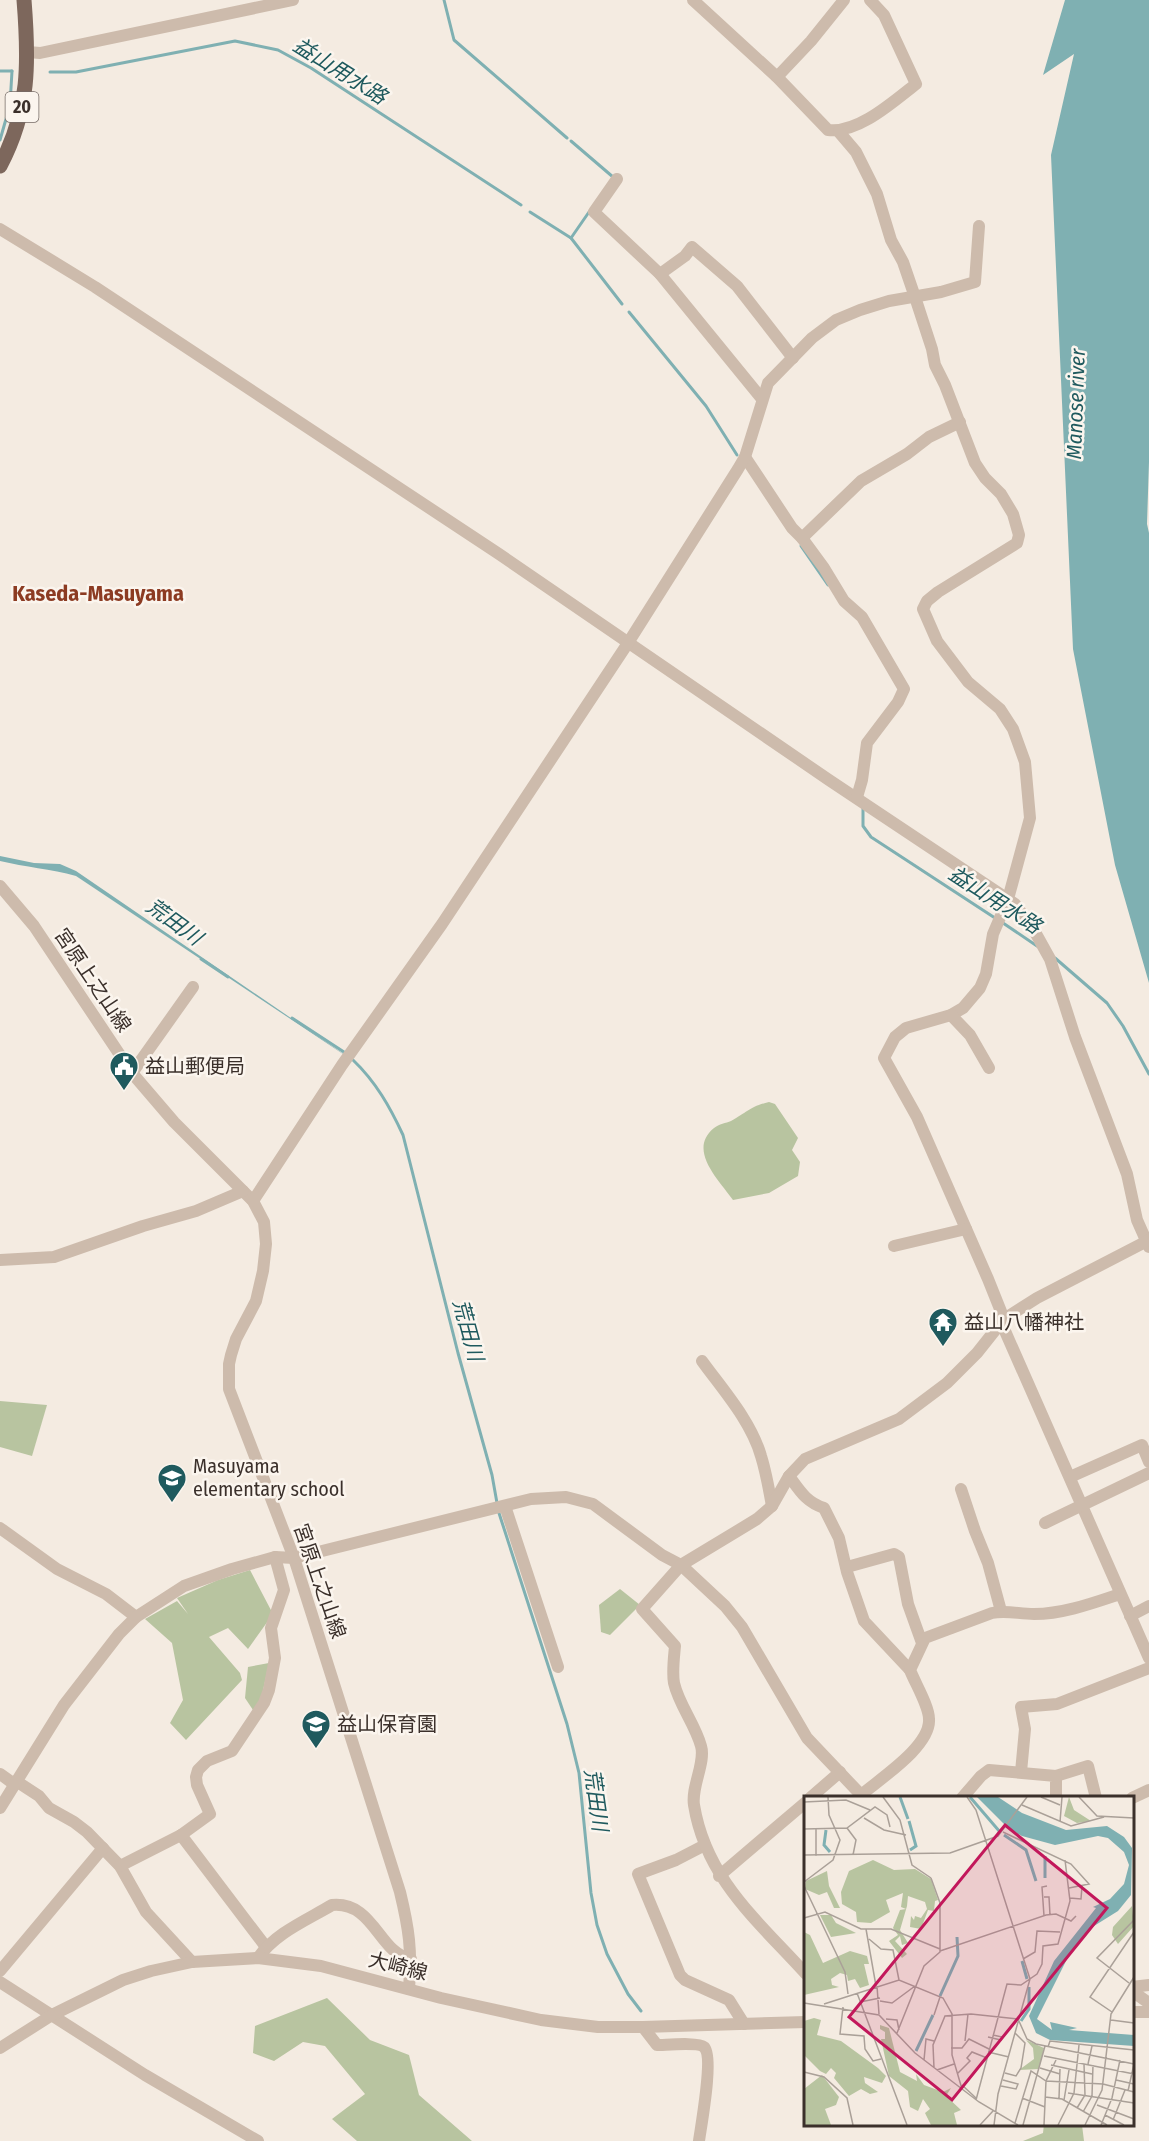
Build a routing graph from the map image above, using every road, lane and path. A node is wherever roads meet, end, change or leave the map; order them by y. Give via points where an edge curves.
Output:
1 (24, 0) edge
2 (293, 0) edge
3 (693, 0) edge
4 (844, 0) edge
5 (870, 0) edge
6 (28, 48) junction
7 (777, 77) junction
8 (839, 132) junction
9 (0, 166) edge
10 (617, 179) dead end
11 (979, 226) dead end
12 (0, 229) edge
13 (660, 274) junction
14 (915, 297) junction
15 (793, 358) junction
16 (762, 399) junction
17 (960, 422) junction
18 (745, 457) junction
19 (802, 538) junction
20 (628, 643) junction
21 (857, 798) junction
22 (0, 886) edge
23 (1008, 899) junction
24 (192, 987) dead end
25 (951, 1015) junction
26 (989, 1068) dead end
27 (132, 1073) junction
28 (243, 1191) junction
29 (253, 1201) junction
30 (966, 1229) junction
31 (1148, 1243) edge
32 (894, 1246) dead end
33 (0, 1260) edge
34 (1004, 1319) junction
35 (702, 1361) dead end
36 (1149, 1462) edge
37 (1149, 1473) edge
38 (789, 1476) junction
39 (1070, 1477) junction
40 (961, 1489) dead end
41 (1082, 1505) junction
42 (772, 1506) junction
43 (498, 1508) junction
44 (1045, 1523) dead end
45 (0, 1527) edge
46 (275, 1557) junction
47 (294, 1558) junction
48 (681, 1564) junction
49 (847, 1567) junction
50 (1120, 1594) junction
51 (1149, 1606) edge
52 (1001, 1611) junction
53 (1130, 1616) junction
54 (136, 1617) junction
55 (922, 1643) junction
56 (1149, 1658) edge
57 (558, 1667) dead end
58 (1149, 1668) edge
59 (910, 1670) junction
60 (840, 1772) junction
61 (1021, 1772) junction
62 (0, 1774) edge
63 (1056, 1776) junction
64 (15, 1782) junction
65 (1149, 1790) edge
66 (811, 1796) edge
67 (863, 1796) edge
68 (963, 1796) edge
69 (1056, 1796) edge
70 (1096, 1796) edge
71 (1134, 1796) edge
72 (804, 1804) edge
73 (0, 1808) edge
74 (181, 1835) junction
75 (705, 1845) junction
76 (103, 1848) junction
77 (120, 1866) junction
78 (719, 1876) junction
79 (266, 1947) junction
80 (258, 1958) junction
81 (411, 1959) junction
82 (192, 1962) junction
83 (0, 1971) edge
84 (804, 1972) edge
85 (0, 1982) edge
86 (1149, 1985) edge
87 (409, 1989) junction
88 (1134, 1989) edge
89 (1134, 1991) edge
90 (1149, 2003) edge
91 (52, 2015) junction
92 (804, 2022) edge
93 (744, 2024) junction
94 (643, 2027) junction
95 (0, 2048) edge
96 (258, 2141) edge
97 (699, 2141) edge

1 - 6 main road, 20
2 - 6 street via 40,52
3 - 7 street
4 - 7 street
5 - 8 street via 884,15 916,84 875,116
6 - 9 main road, 20 via 21,110
7 - 8 street via 828,130
8 - 14 street via 856,152 873,186
10 - 13 street via 594,212
11 - 14 street via 975,282
12 - 20 street via 205,359
13 - 15 street via 692,247 737,286
13 - 16 street
14 - 15 street via 889,301 836,320
14 - 17 street via 935,365
15 - 16 street via 768,383
16 - 18 street
17 - 19 street via 861,481
17 - 23 street via 975,463 1001,494 1019,535 1017,543 938,592 923,609 937,641 968,682 1000,709 1008,721 1025,762 1029,826
18 - 19 street
18 - 20 street
19 - 21 street via 844,601 862,617 903,689 898,702 867,743
20 - 21 street
20 - 29 street
21 - 23 street
22 - 27 street, 宮原上之山線 via 34,926
23 - 25 street via 993,934 980,988 963,1008
23 - 31 street via 1026,918 1050,959
24 - 27 street
25 - 26 street via 970,1035
25 - 30 street via 906,1028 895,1037 884,1058 917,1117
27 - 28 street, 宮原上之山線
28 - 29 street, 宮原上之山線
28 - 33 street via 196,1211 54,1257
29 - 47 street, 宮原上之山線 via 264,1222 266,1257 256,1301 236,1339 229,1364 229,1389
30 - 32 street
30 - 34 street
31 - 34 street via 1037,1298
34 - 38 street via 977,1353 922,1403 898,1419 805,1459
34 - 39 street via 1005,1331
35 - 42 street via 755,1439
36 - 39 street via 1142,1445
37 - 41 street
38 - 42 street
38 - 49 street via 805,1499 824,1508 839,1538
39 - 41 street
40 - 52 street
41 - 44 street
41 - 50 street
42 - 48 street
43 - 47 street
43 - 48 street via 531,1499 566,1497 593,1504 662,1555
43 - 57 street
45 - 54 street via 57,1569 106,1594
46 - 47 street
46 - 54 street via 184,1586
46 - 74 street via 284,1590 271,1628 275,1658 269,1690 232,1751 201,1765 197,1785 210,1814
47 - 81 street, 宮原上之山線 via 400,1892
48 - 60 street via 742,1627 798,1725
48 - 75 street via 642,1609 675,1646 674,1683 702,1748 693,1802
49 - 55 street via 894,1554 899,1557 908,1604
49 - 59 street via 864,1622
50 - 52 street via 1071,1609 1035,1614
50 - 53 street
51 - 53 street
52 - 55 street via 928,1635
53 - 56 street
54 - 64 street via 64,1705
55 - 59 street
58 - 61 street via 1057,1704 1022,1707 1025,1729
59 - 67 street via 930,1717 926,1735
60 - 66 street
60 - 67 street
61 - 63 street
61 - 68 street via 989,1770
62 - 64 street
63 - 69 street
63 - 70 street via 1088,1766
64 - 73 street
64 - 76 street via 74,1822
65 - 71 street
72 - 78 street
74 - 77 street
74 - 79 street
75 - 78 street
75 - 93 street via 638,1874 680,1975 729,2000
76 - 77 street
76 - 83 street
77 - 82 street via 146,1912
78 - 84 street
79 - 80 street
79 - 81 street via 280,1935 340,1904 361,1913 400,1957
80 - 82 street, 大崎線
80 - 87 street, 大崎線 via 321,1966
81 - 87 street, 宮原上之山線
82 - 91 street, 大崎線 via 123,1980
85 - 91 street
86 - 88 street
87 - 94 street, 大崎線 via 541,2020 598,2027
89 - 90 street
91 - 95 street, 大崎線
91 - 96 street
92 - 93 street, 大崎線
93 - 94 street, 大崎線
94 - 97 street via 657,2045 697,2045 706,2051 708,2067

